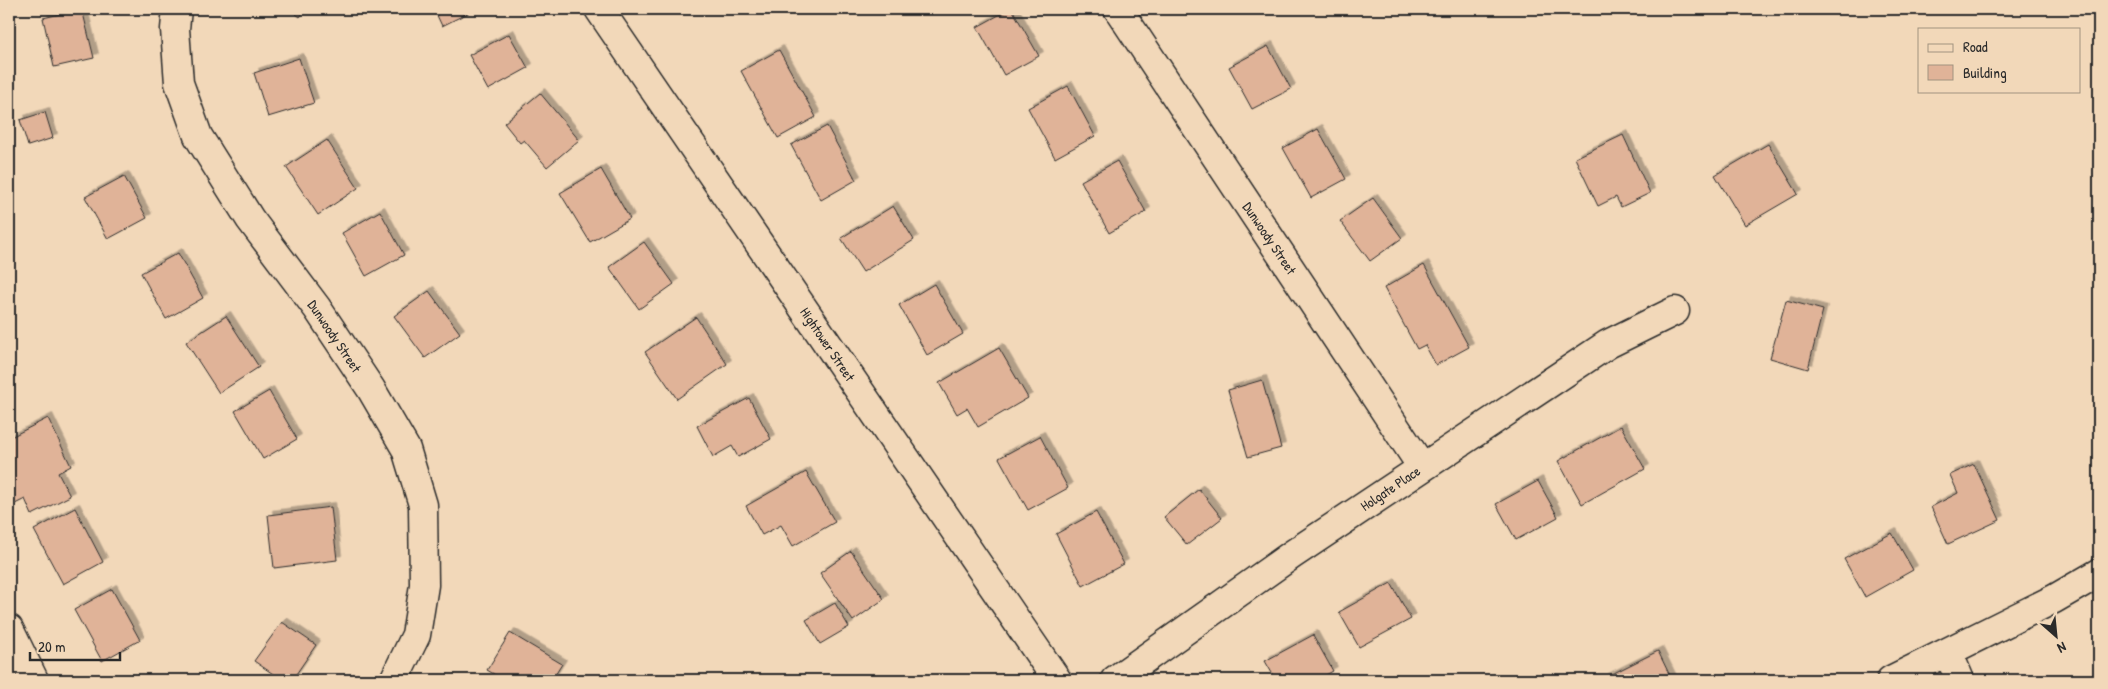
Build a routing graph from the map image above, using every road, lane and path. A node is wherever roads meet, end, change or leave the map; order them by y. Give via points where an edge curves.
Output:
1 (177, 9) edge
2 (599, 9) edge
3 (1118, 9) edge
4 (1675, 311) dead end
5 (1422, 467) junction
6 (2099, 573) edge
7 (9, 629) edge
8 (1948, 652) junction
9 (34, 680) edge
10 (394, 680) edge
11 (1057, 680) edge
12 (1115, 680) edge
13 (1890, 680) edge
14 (1960, 680) edge

1 - 10 street, Dunwoody Street via 175,28 179,83 198,136 250,219 317,308 371,389 406,449 423,505 424,585 416,635
2 - 11 street, Hightower Street
3 - 5 street, Dunwoody Street
4 - 5 street, Holgate Place via 1608,344
5 - 12 street, Holgate Place
6 - 8 street
7 - 9 street
8 - 13 street
8 - 14 street

